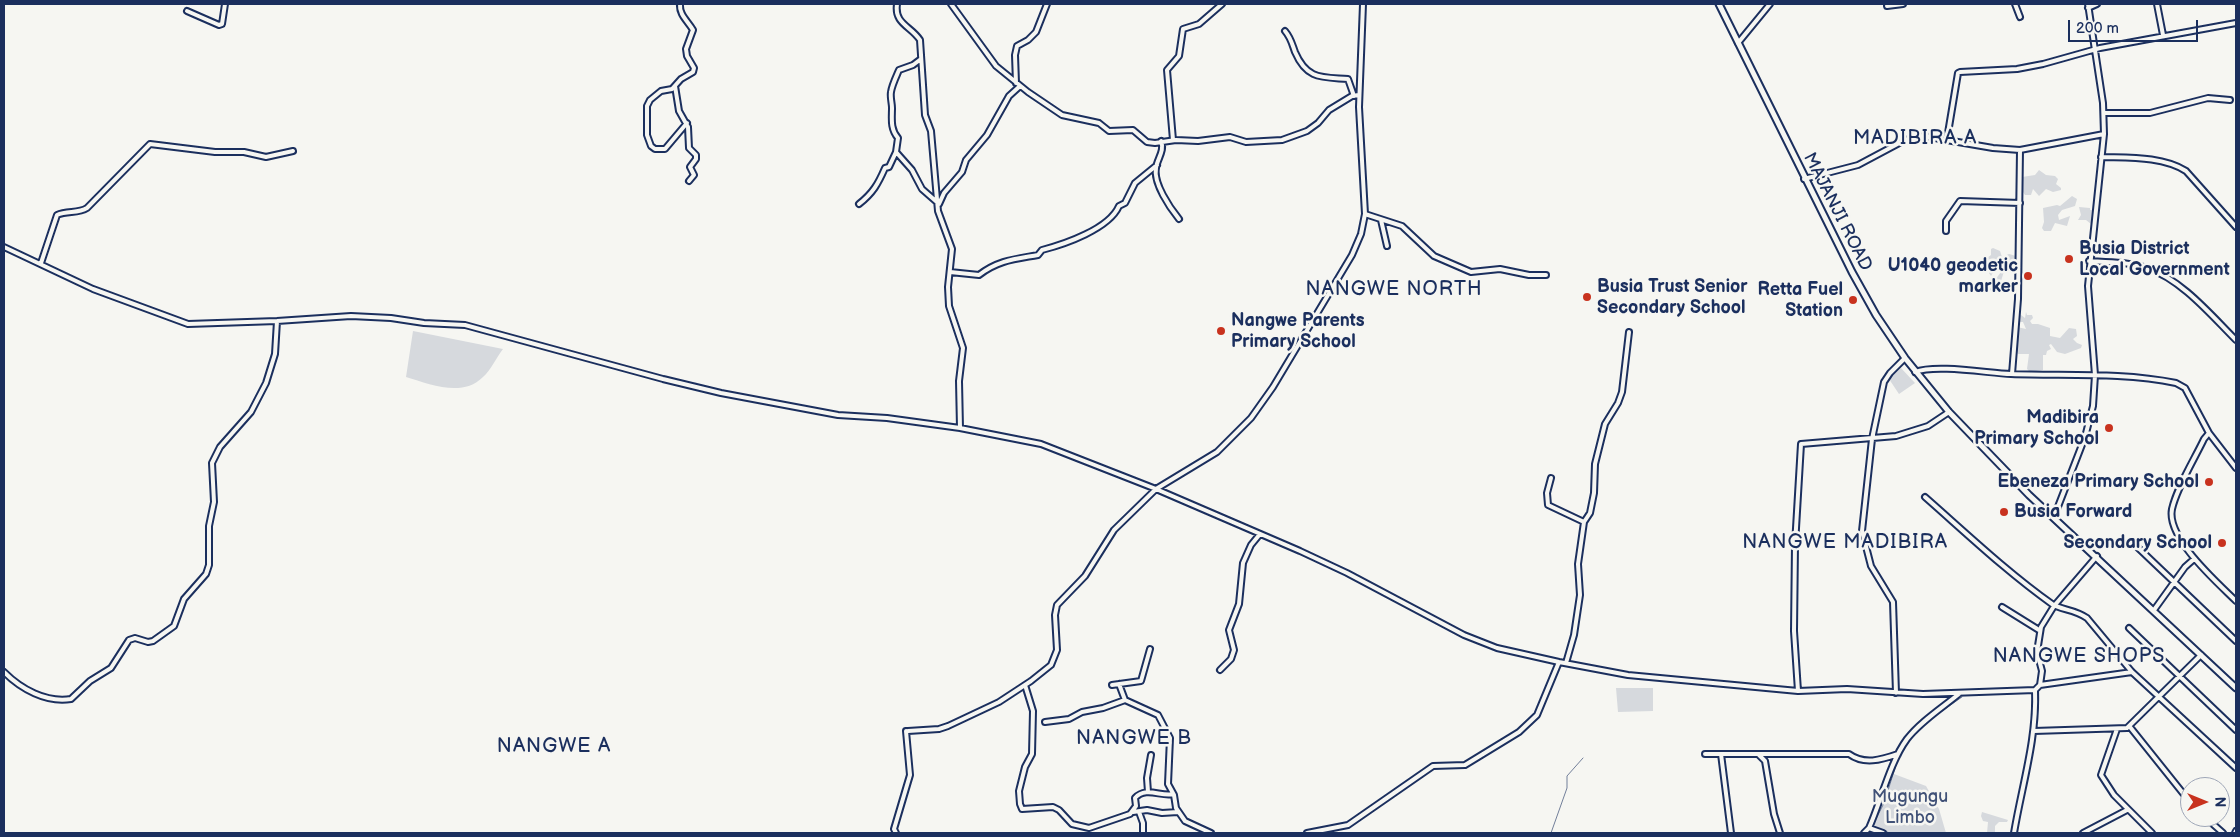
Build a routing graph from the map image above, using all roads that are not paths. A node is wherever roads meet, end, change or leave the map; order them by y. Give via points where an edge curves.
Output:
1 (225, 4) edge
2 (680, 4) edge
3 (897, 4) edge
4 (951, 4) edge
5 (1046, 4) edge
6 (1222, 4) edge
7 (1363, 4) edge
8 (1719, 4) edge
9 (1770, 4) edge
10 (1903, 4) edge
11 (2015, 4) edge
12 (2097, 4) edge
13 (2157, 4) edge
14 (1887, 6) dead end
15 (2088, 6) edge
16 (187, 11) dead end
17 (2020, 17) dead end
18 (2236, 23) edge
19 (1285, 31) dead end
20 (2163, 35) junction
21 (1738, 43) junction
22 (2095, 51) junction
23 (921, 59) junction
24 (1018, 84) junction
25 (675, 86) junction
26 (1359, 95) junction
27 (1354, 96) junction
28 (2230, 100) dead end
29 (2104, 113) junction
30 (686, 123) junction
31 (2104, 134) junction
32 (1947, 139) junction
33 (1173, 140) junction
34 (1161, 141) junction
35 (2020, 150) junction
36 (293, 151) dead end
37 (896, 152) junction
38 (2101, 157) junction
39 (1157, 165) junction
40 (1804, 179) junction
41 (689, 181) dead end
42 (2020, 203) junction
43 (859, 204) dead end
44 (938, 205) junction
45 (1365, 214) junction
46 (2236, 217) edge
47 (1178, 219) dead end
48 (1381, 220) junction
49 (2231, 222) junction
50 (2236, 227) edge
51 (1946, 231) dead end
52 (1386, 246) dead end
53 (4, 247) edge
54 (2089, 261) junction
55 (41, 263) junction
56 (950, 272) junction
57 (1546, 275) dead end
58 (2018, 288) junction
59 (1965, 289) dead end
60 (277, 321) junction
61 (1629, 332) dead end
62 (2236, 340) edge
63 (1906, 358) junction
64 (1915, 372) junction
65 (2012, 374) junction
66 (2095, 375) junction
67 (1949, 412) junction
68 (960, 428) junction
69 (2209, 433) junction
70 (1872, 439) junction
71 (2236, 459) edge
72 (2232, 464) junction
73 (2236, 468) edge
74 (1551, 478) dead end
75 (1156, 488) junction
76 (1925, 497) dead end
77 (2054, 517) junction
78 (1584, 522) junction
79 (1260, 534) junction
80 (2131, 541) dead end
81 (2097, 556) junction
82 (2194, 560) junction
83 (2174, 584) junction
84 (2236, 601) edge
85 (2054, 606) junction
86 (2002, 607) dead end
87 (2154, 610) junction
88 (2129, 628) dead end
89 (2039, 630) junction
90 (2236, 641) edge
91 (1150, 649) dead end
92 (2201, 655) junction
93 (1560, 662) junction
94 (1566, 663) junction
95 (1220, 670) dead end
96 (4, 672) edge
97 (2132, 672) junction
98 (2180, 676) junction
99 (1119, 684) junction
100 (1112, 685) dead end
101 (1024, 686) junction
102 (2040, 686) junction
103 (2236, 688) edge
104 (2035, 690) junction
105 (1798, 691) junction
106 (1896, 694) junction
107 (1960, 694) junction
108 (2160, 698) junction
109 (1125, 700) junction
110 (1045, 722) dead end
111 (2130, 727) junction
112 (2117, 729) junction
113 (2236, 730) edge
114 (2034, 731) junction
115 (1705, 754) dead end
116 (1721, 754) junction
117 (1758, 754) junction
118 (1772, 754) junction
119 (1898, 754) junction
120 (1151, 756) dead end
121 (1765, 760) junction
122 (2236, 768) edge
123 (2180, 790) edge
124 (1148, 792) junction
125 (1173, 794) junction
126 (2127, 810) junction
127 (1133, 812) junction
128 (1139, 812) junction
129 (1178, 812) junction
130 (1087, 828) junction
131 (1869, 828) junction
132 (896, 833) edge
133 (1085, 833) edge
134 (1143, 833) edge
135 (1211, 833) edge
136 (1307, 833) edge
137 (1731, 833) edge
138 (1780, 833) edge
139 (1864, 833) edge
140 (1883, 833) edge
141 (2014, 833) edge
142 (2083, 833) edge
143 (2152, 833) edge

1 - 16 street via 222,24 219,25
2 - 25 street via 684,18 693,30 686,49 694,68
3 - 23 street via 899,20 920,40
4 - 24 street via 996,66
5 - 24 street via 1036,32 1017,46
6 - 33 street via 1199,24 1183,29 1179,56 1167,70
7 - 26 street
8 - 21 main road, MAJANJI ROAD
9 - 21 street
10 - 14 street
11 - 17 street
12 - 15 street
13 - 20 street
15 - 22 street
18 - 20 street
19 - 27 street via 1308,72 1324,78 1348,79
20 - 22 street
21 - 40 main road, MAJANJI ROAD
22 - 29 street
22 - 32 street via 2034,66 1958,73
23 - 37 street via 899,70 891,90 890,115 893,132 898,138
23 - 44 street via 925,115 930,131
24 - 34 street via 1062,115 1100,123 1109,131 1133,130 1147,142
24 - 44 street
25 - 30 street via 679,111
25 - 30 street via 655,94 647,106 647,135 651,146 665,149
26 - 27 street
26 - 45 street
27 - 33 street via 1328,110 1307,131 1282,140 1246,142 1230,137
28 - 29 street via 2208,98 2150,114
29 - 31 street
30 - 41 street via 689,148 696,155 690,167 694,175
31 - 35 street
31 - 38 street
32 - 35 street
32 - 40 street via 1924,136 1905,140 1858,165
33 - 34 street
34 - 39 street via 1162,151
35 - 42 street
36 - 55 street via 266,157 244,152 150,144 88,208 57,215
37 - 43 street via 879,183
37 - 44 street via 912,170 922,189
38 - 49 street via 2155,160 2179,167
38 - 54 street
39 - 47 street via 1155,170 1162,193
39 - 56 street via 1135,183 1125,203 1092,232 1042,250 1038,255 993,264 979,275
40 - 63 main road, MAJANJI ROAD via 1876,315
42 - 51 street via 1960,201 1946,221
42 - 58 street
44 - 56 street via 939,216 952,242
45 - 48 street
45 - 75 street via 1352,255 1251,418 1217,452
46 - 49 street
48 - 52 street
48 - 57 street via 1402,226 1434,256 1471,272 1500,269 1529,276
49 - 50 street
53 - 55 street
54 - 62 street via 2134,265 2157,272 2186,291
54 - 66 street via 2089,311
55 - 60 street via 93,289 188,324
56 - 68 street via 949,306 963,348 959,381
58 - 59 street via 1990,286
58 - 65 street
60 - 68 street via 351,316 464,324 728,395 838,415
60 - 96 street via 275,354 266,382 251,412 220,447 212,463 214,502 208,533 209,565 201,581 184,599 174,626 153,641 129,640 111,668 90,681 72,699 40,695 20,686
61 - 78 street via 1622,392 1605,424 1598,450 1592,506
63 - 64 main road, MAJANJI ROAD
63 - 70 street via 1884,382
64 - 65 street via 1931,369
64 - 67 main road, MAJANJI ROAD
65 - 66 street
66 - 69 street via 2181,385 2190,395
66 - 77 street via 2089,424
67 - 70 street via 1912,432
67 - 77 main road, MAJANJI ROAD
68 - 75 street via 1041,444
69 - 72 street
69 - 82 street via 2172,510 2175,529
70 - 105 street via 1801,444 1795,545 1794,631
70 - 106 street via 1862,531 1871,566 1893,602
71 - 72 street
72 - 73 street
74 - 78 street via 1548,505
75 - 79 street
75 - 101 street via 1114,530 1085,576 1057,605 1054,660 1044,672
76 - 85 street
77 - 81 main road, MAJANJI ROAD
78 - 94 street via 1578,564 1580,595
79 - 93 street via 1347,572 1464,635 1497,648
79 - 95 street via 1251,544 1243,563 1239,604 1229,630 1234,650 1231,659
80 - 83 street
81 - 85 street
81 - 87 main road, MAJANJI ROAD
82 - 83 street
82 - 84 street
83 - 87 street
83 - 90 street
85 - 89 street
85 - 97 street via 2079,612 2087,618
86 - 89 street
87 - 92 main road, MAJANJI ROAD
88 - 98 street
89 - 102 street
91 - 99 street via 1141,681
92 - 98 street
92 - 103 main road, MAJANJI ROAD
93 - 94 street
93 - 136 street via 1537,715 1519,732 1465,765 1432,766 1348,825
94 - 105 street via 1628,675
97 - 102 street
97 - 108 street
98 - 108 street
98 - 113 street
99 - 100 street
99 - 109 street
101 - 130 street via 1033,712 1032,754 1019,791 1022,809 1053,807 1072,824
101 - 132 street via 986,709 948,726 907,731 910,775 894,826
102 - 104 street
104 - 107 street
104 - 114 street
105 - 106 street via 1847,689
106 - 107 street
107 - 119 street via 1916,728
108 - 111 street
108 - 122 street
109 - 110 street via 1069,719
109 - 125 street via 1158,715 1170,738 1168,784
111 - 112 street
111 - 123 street
112 - 114 street
112 - 126 street via 2101,775
114 - 141 street
115 - 116 street
116 - 117 street
116 - 137 street
117 - 118 street
117 - 121 street
118 - 119 street via 1849,754 1860,761 1885,759
118 - 121 street
119 - 131 street
120 - 124 street
121 - 138 street
124 - 125 street
124 - 127 street via 1137,795
125 - 129 street
126 - 142 street
126 - 143 street
127 - 128 street
127 - 130 street
128 - 129 street
128 - 134 street
129 - 135 street via 1185,821
130 - 133 street
131 - 139 street
131 - 140 street

